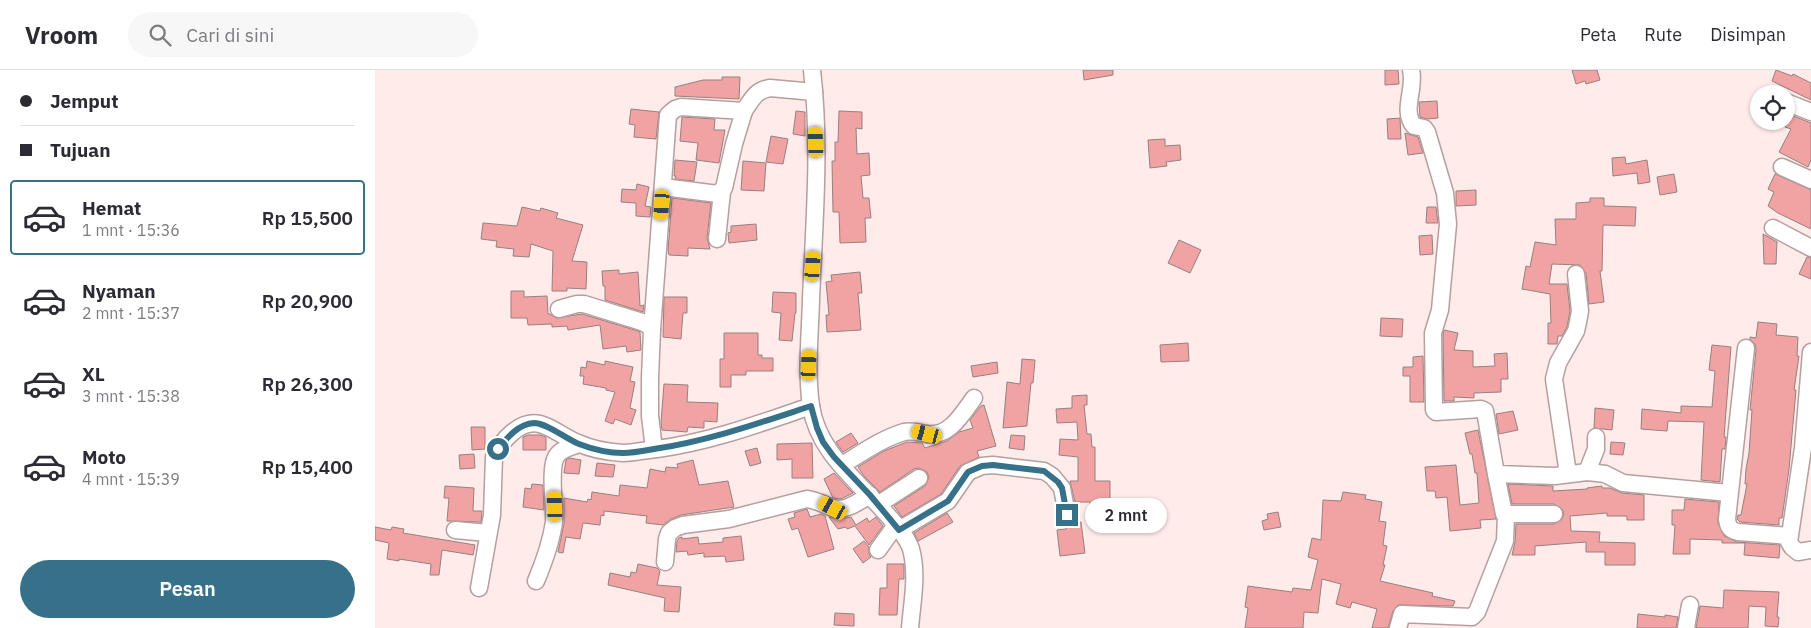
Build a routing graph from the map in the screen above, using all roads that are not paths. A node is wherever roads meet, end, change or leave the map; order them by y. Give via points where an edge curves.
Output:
1 (812, 70) edge
2 (1411, 70) edge
3 (815, 92) junction
4 (1795, 106) edge
5 (744, 111) junction
6 (1811, 112) edge
7 (1782, 167) dead end
8 (1811, 180) edge
9 (663, 187) junction
10 (722, 192) junction
11 (1773, 228) dead end
12 (717, 239) dead end
13 (1811, 248) edge
14 (1576, 274) dead end
15 (559, 309) dead end
16 (652, 330) junction
17 (1746, 348) dead end
18 (1811, 352) edge
19 (973, 398) dead end
20 (811, 406) junction
21 (1596, 437) dead end
22 (579, 444) junction
23 (654, 449) junction
24 (842, 466) junction
25 (1587, 472) junction
26 (1496, 474) junction
27 (1567, 474) junction
28 (919, 478) dead end
29 (1729, 493) junction
30 (874, 499) junction
31 (1554, 514) dead end
32 (1067, 515) dead end
33 (1506, 515) junction
34 (898, 527) junction
35 (455, 530) dead end
36 (488, 533) junction
37 (1789, 536) junction
38 (878, 550) dead end
39 (1811, 550) edge
40 (665, 562) dead end
41 (536, 582) dead end
42 (479, 588) dead end
43 (1690, 605) dead end
44 (910, 628) edge
45 (1398, 628) edge
46 (1686, 628) edge

1 - 3 street
2 - 26 street via 1413,85 1409,115 1414,126 1427,132 1443,185 1447,217 1442,294 1433,334 1433,408 1436,412 1470,408 1485,411
3 - 5 street via 764,89 755,95
3 - 20 street via 816,216 809,365
4 - 6 street
5 - 9 street via 681,107 671,111
5 - 10 street
7 - 8 street
9 - 10 street
9 - 16 street
10 - 12 street
11 - 13 street
14 - 27 street via 1578,322 1558,363 1554,379
15 - 16 street via 584,304 642,322
16 - 23 street via 650,397
17 - 29 street
18 - 37 street via 1803,448
19 - 24 street via 945,432 907,431 897,434
20 - 23 street via 702,440
20 - 24 street via 823,442
21 - 25 street via 1596,449
22 - 23 street via 623,453
22 - 36 street via 534,423 509,436 494,457
22 - 41 street via 564,449 556,457 553,468 554,523 548,552
24 - 30 street
25 - 27 street
25 - 29 street via 1605,474 1623,483
26 - 27 street
26 - 33 street
28 - 30 street
29 - 37 street via 1727,519 1732,530
30 - 34 street
30 - 40 street via 840,509 807,499 729,519 683,525 669,533
31 - 33 street
32 - 34 street via 1062,488 1044,471 993,465 968,472 948,501
33 - 45 street via 1505,541 1477,612 1472,617 1402,614
34 - 38 street
34 - 44 street via 908,541 912,558
35 - 36 street
36 - 42 street
37 - 39 street via 1795,551
43 - 46 street

